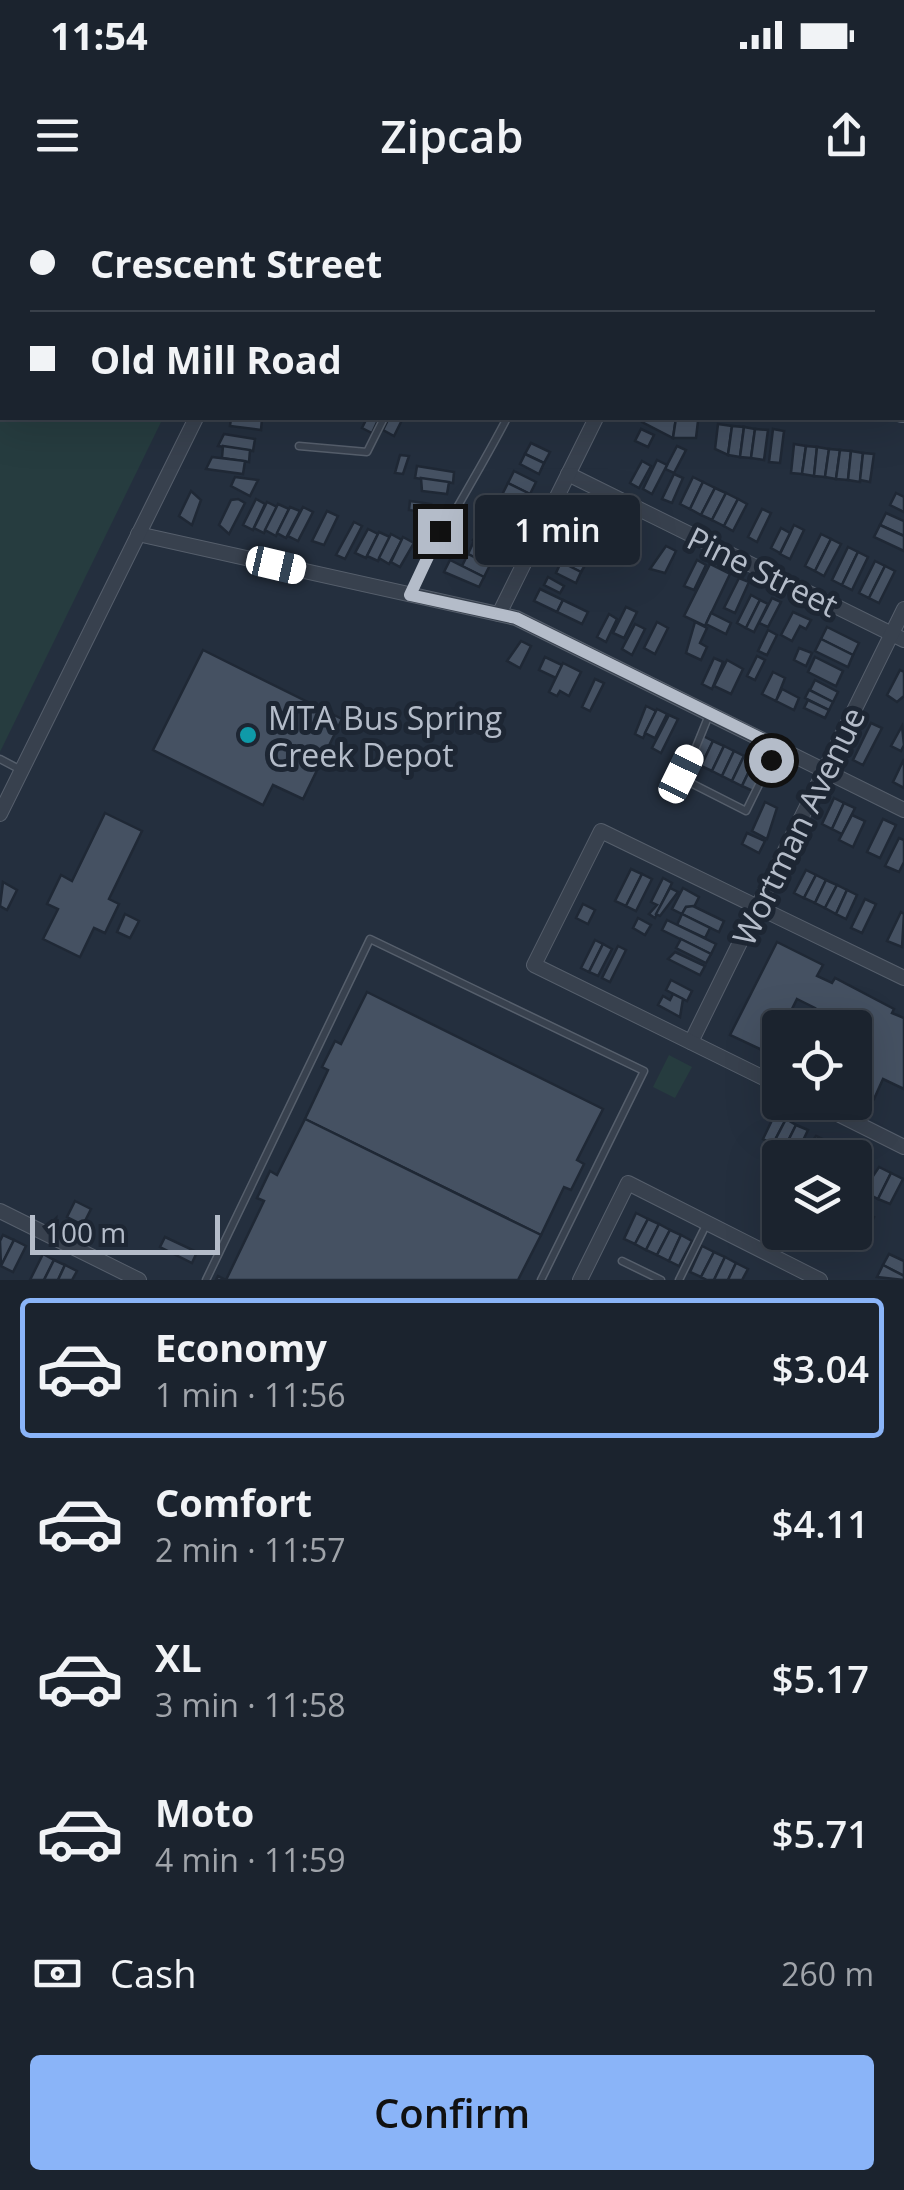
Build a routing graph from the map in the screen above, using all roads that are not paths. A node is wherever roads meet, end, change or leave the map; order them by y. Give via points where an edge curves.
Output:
1 (195, 420) edge
2 (383, 420) edge
3 (506, 420) edge
4 (595, 420) edge
5 (299, 446) dead end
6 (568, 474) junction
7 (138, 534) junction
8 (410, 595) junction
9 (904, 610) edge
10 (498, 614) junction
11 (898, 638) edge
12 (710, 713) junction
13 (778, 747) junction
14 (0, 759) edge
15 (22, 770) junction
16 (825, 770) junction
17 (904, 810) edge
18 (0, 814) edge
19 (758, 906) junction
20 (904, 978) edge
21 (691, 1042) junction
22 (762, 1077) edge
23 (850, 1120) edge
24 (904, 1147) edge
25 (0, 1211) edge
26 (706, 1223) junction
27 (622, 1261) dead end
28 (139, 1280) edge
29 (206, 1280) edge
30 (541, 1280) edge
31 (580, 1280) edge
32 (661, 1280) edge
33 (678, 1280) edge
34 (820, 1280) edge

1 - 7 street
2 - 5 lane via 367,452
3 - 8 lane
4 - 6 street
6 - 10 street
6 - 11 street, Pine Street
7 - 8 street
7 - 15 street
8 - 10 street
9 - 11 street, Wortman Avenue
10 - 12 street
11 - 16 street, Wortman Avenue
12 - 13 street
12 - 13 lane via 683,779 746,812
13 - 16 street
14 - 15 lane
15 - 18 street
16 - 17 street
16 - 19 street, Wortman Avenue
19 - 20 street
19 - 21 street, Wortman Avenue
19 - 21 street via 601,831 534,965
21 - 22 street
23 - 24 street
25 - 28 street
26 - 31 street via 628,1184
26 - 33 lane
26 - 34 street
27 - 32 lane
29 - 30 lane via 370,940 644,1071

